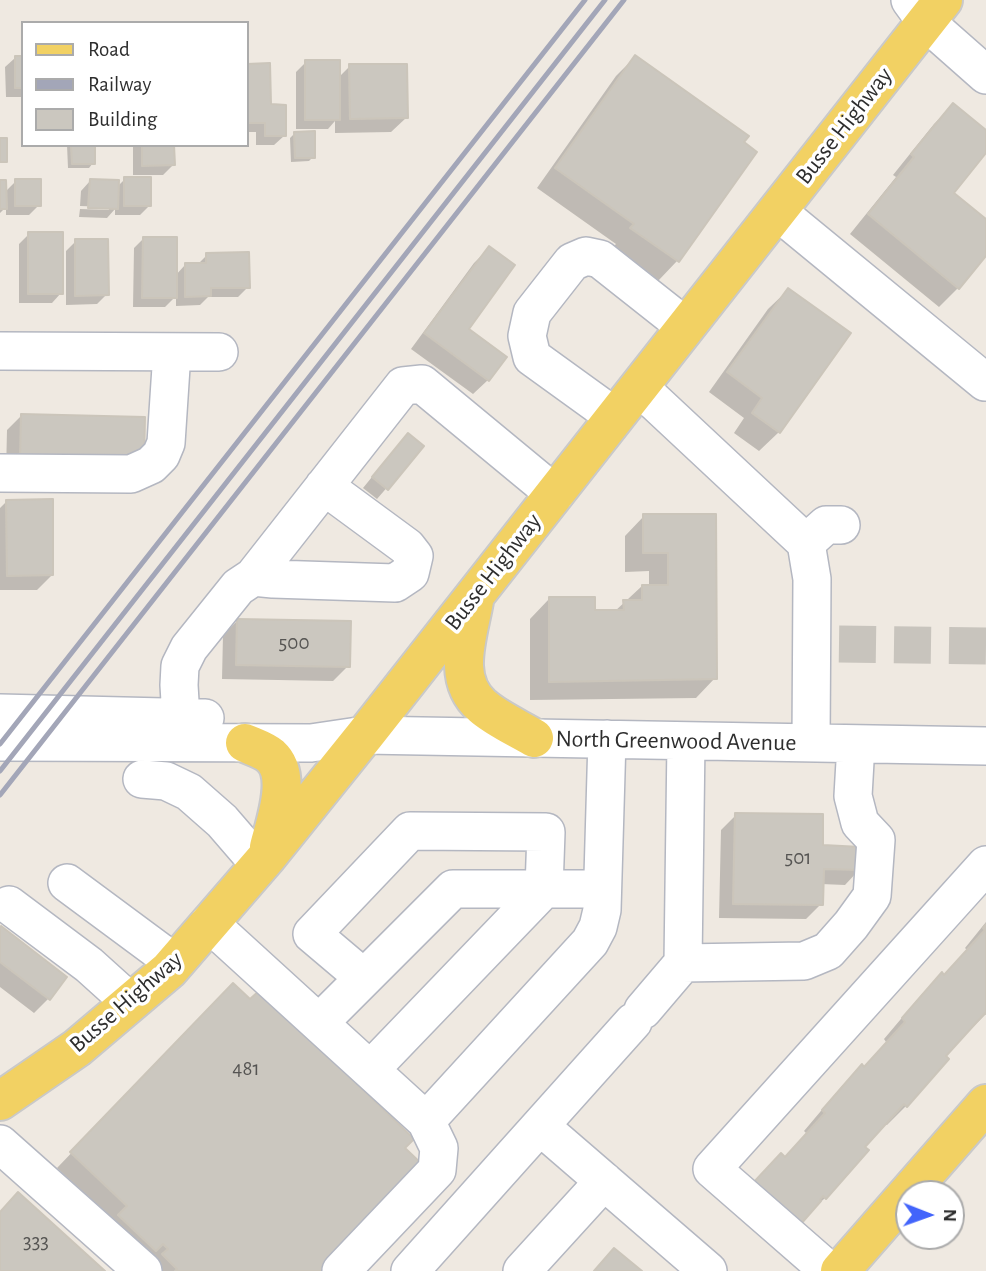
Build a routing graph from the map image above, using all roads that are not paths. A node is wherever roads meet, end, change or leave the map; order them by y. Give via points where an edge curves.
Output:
1 (926, 7) edge
2 (986, 75) edge
3 (778, 211) junction
4 (686, 327) junction
5 (0, 351) edge
6 (172, 352) junction
7 (219, 352) dead end
8 (985, 382) edge
9 (639, 387) junction
10 (615, 417) junction
11 (0, 473) edge
12 (324, 486) junction
13 (555, 494) junction
14 (841, 525) dead end
15 (806, 543) junction
16 (253, 577) junction
17 (476, 594) junction
18 (0, 713) edge
19 (181, 718) junction
20 (365, 735) junction
21 (534, 738) junction
22 (607, 739) junction
23 (686, 741) junction
24 (0, 742) edge
25 (246, 743) junction
26 (811, 743) junction
27 (856, 744) junction
28 (986, 746) edge
29 (142, 779) dead end
30 (263, 861) junction
31 (986, 866) edge
32 (67, 883) dead end
33 (544, 889) junction
34 (602, 889) junction
35 (9, 905) dead end
36 (209, 923) junction
37 (175, 963) junction
38 (683, 963) junction
39 (365, 978) junction
40 (130, 1002) junction
41 (319, 1023) junction
42 (370, 1070) junction
43 (0, 1101) edge
44 (986, 1104) edge
45 (426, 1121) junction
46 (540, 1126) junction
47 (7, 1162) edge
48 (604, 1181) junction
49 (143, 1271) edge
50 (341, 1271) edge
51 (410, 1271) edge
52 (522, 1271) edge
53 (708, 1271) edge
54 (829, 1271) edge
55 (840, 1271) edge

1 - 2 street
1 - 3 main road, Busse Highway
3 - 4 main road, Busse Highway
3 - 8 street
4 - 9 main road, Busse Highway
4 - 10 street via 600,259 586,256 572,262 532,313 527,336 531,356
5 - 6 street
6 - 7 street
6 - 11 street via 166,443 151,465 131,474
9 - 10 main road, Busse Highway
9 - 15 street
10 - 13 main road, Busse Highway
12 - 13 street via 403,386 422,384
12 - 16 street
12 - 16 street via 407,547 414,556 410,573 395,583
13 - 17 main road, Busse Highway
14 - 15 street via 826,526
15 - 26 street via 826,579 825,644
16 - 19 street via 238,587 189,648 180,666
17 - 20 main road, Busse Highway
17 - 21 main road via 463,661 466,682 483,708
18 - 19 street, North Greenwood Avenue
19 - 20 street, North Greenwood Avenue via 313,720
20 - 21 street, North Greenwood Avenue
20 - 25 street, North Greenwood Avenue via 310,743
20 - 30 main road, Busse Highway
21 - 22 street, North Greenwood Avenue
22 - 23 street, North Greenwood Avenue
22 - 34 street
23 - 26 street, North Greenwood Avenue
23 - 38 street
24 - 25 street, North Greenwood Avenue
25 - 30 main road via 272,757 279,768 281,800
26 - 27 street, North Greenwood Avenue
27 - 28 street, North Greenwood Avenue
27 - 38 street via 853,796 860,823 876,840 872,896 851,925 828,951 804,961
29 - 30 street via 166,781 189,792
30 - 36 main road, Busse Highway
31 - 54 street via 712,1169
32 - 37 street
33 - 34 street
33 - 39 street via 453,889
33 - 39 street via 546,832 410,831 312,934
33 - 42 street
34 - 45 street via 602,910 590,942
35 - 40 street
36 - 37 main road, Busse Highway
36 - 41 street
37 - 40 main road, Busse Highway
38 - 46 street
39 - 41 street
40 - 43 main road, Busse Highway via 77,1048
41 - 42 street
42 - 45 street
44 - 55 main road
45 - 50 street via 439,1148 437,1170
46 - 48 street
46 - 51 street
47 - 49 street
48 - 52 street
48 - 53 street

